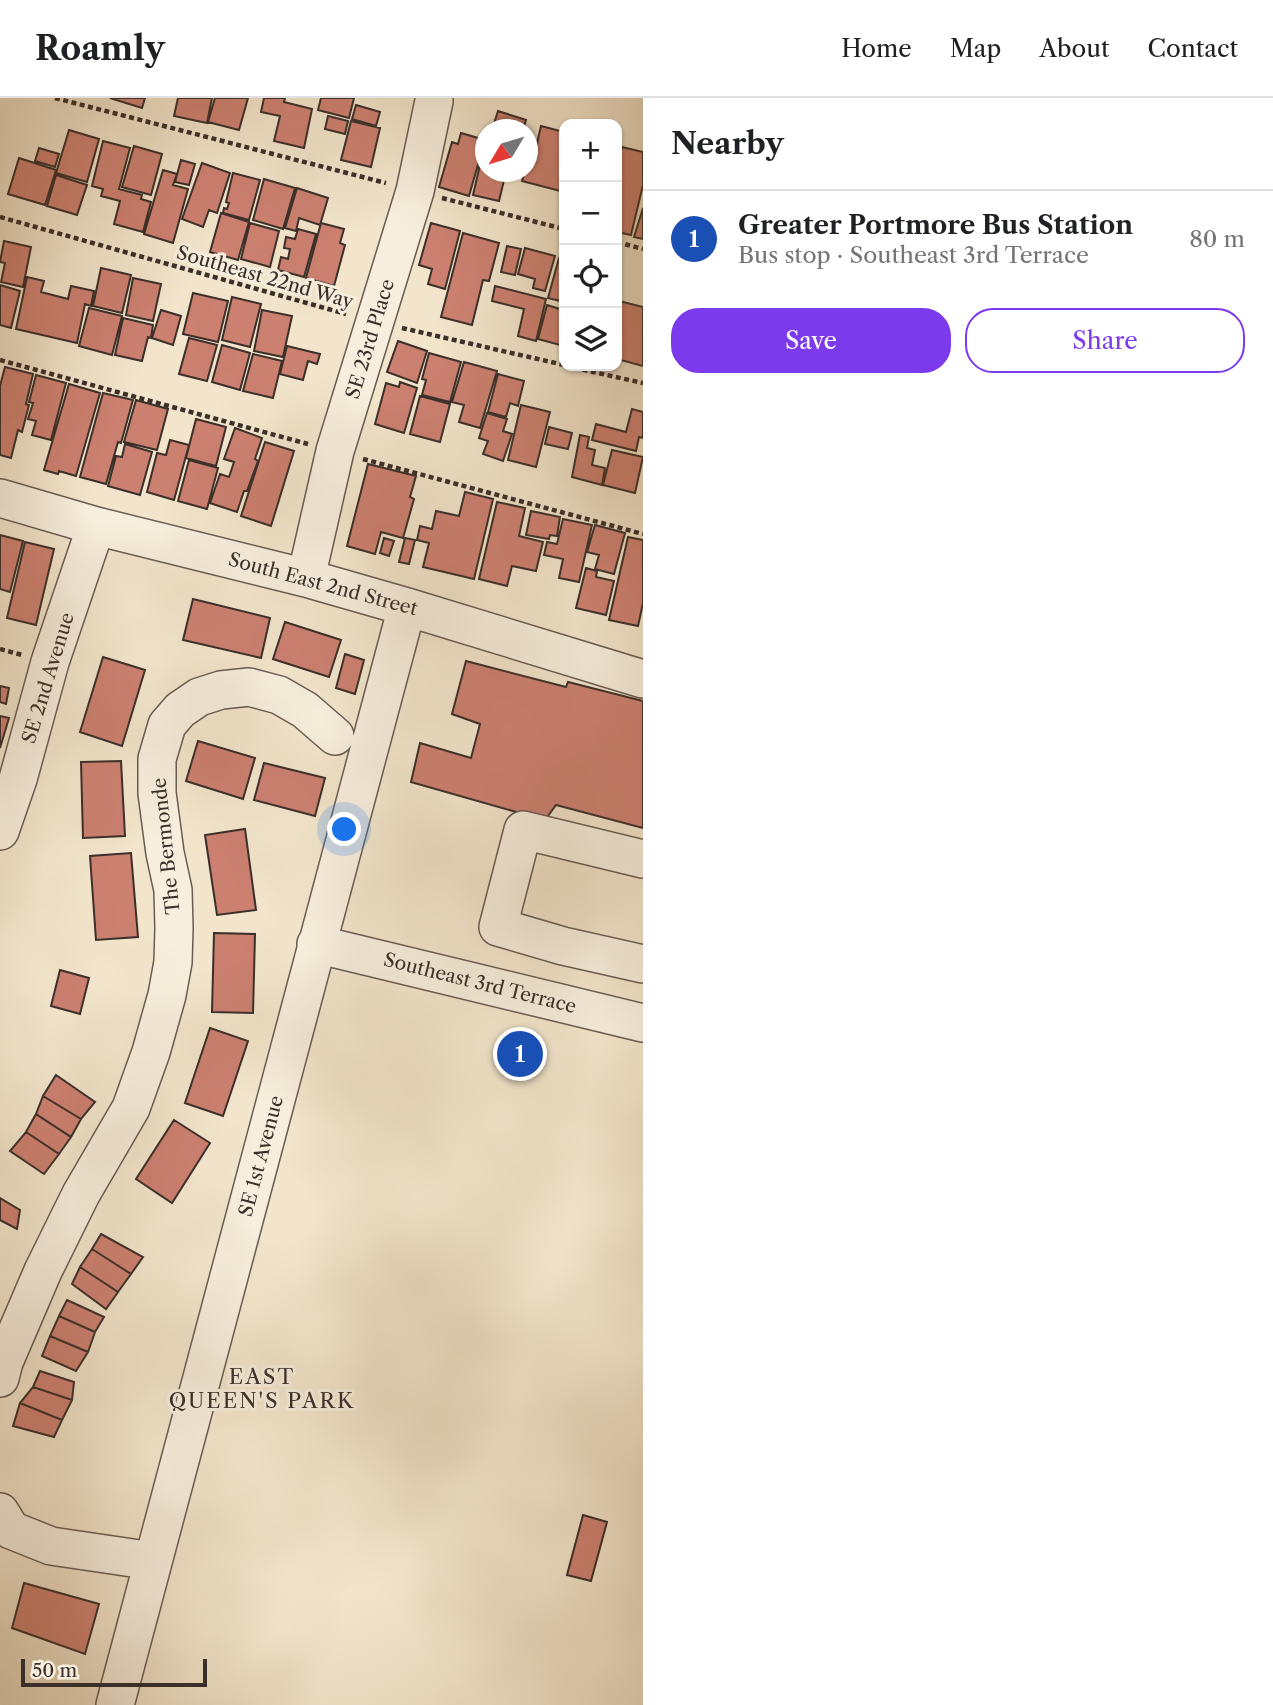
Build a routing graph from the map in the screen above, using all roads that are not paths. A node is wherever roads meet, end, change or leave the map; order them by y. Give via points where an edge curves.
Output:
1 (434, 101) dead end
2 (0, 498) edge
3 (96, 526) junction
4 (306, 578) junction
5 (407, 607) junction
6 (643, 679) edge
7 (335, 736) dead end
8 (0, 831) edge
9 (643, 859) edge
10 (498, 927) junction
11 (316, 943) junction
12 (643, 964) edge
13 (482, 984) junction
14 (643, 1023) edge
15 (0, 1378) edge
16 (0, 1512) edge
17 (153, 1561) junction
18 (115, 1705) edge

1 - 4 street, SE 23rd Place via 415,191 335,451
2 - 3 street, South East 2nd Street
3 - 4 street, South East 2nd Street
3 - 8 street, SE 2nd Avenue
4 - 5 street, South East 2nd Street
5 - 6 street, South East 2nd Street
5 - 11 street, SE 1st Avenue
7 - 15 street, The Bermonde via 279,695 249,687 199,696 167,725 157,759 157,793 173,890 173,961 167,995 131,1108 43,1271
9 - 10 street via 523,830
10 - 12 street
10 - 13 street
11 - 13 street, Southeast 3rd Terrace
11 - 17 street, SE 1st Avenue
13 - 14 street, Southeast 3rd Terrace
16 - 17 street via 11,1530 51,1546
17 - 18 street, SE 1st Avenue

